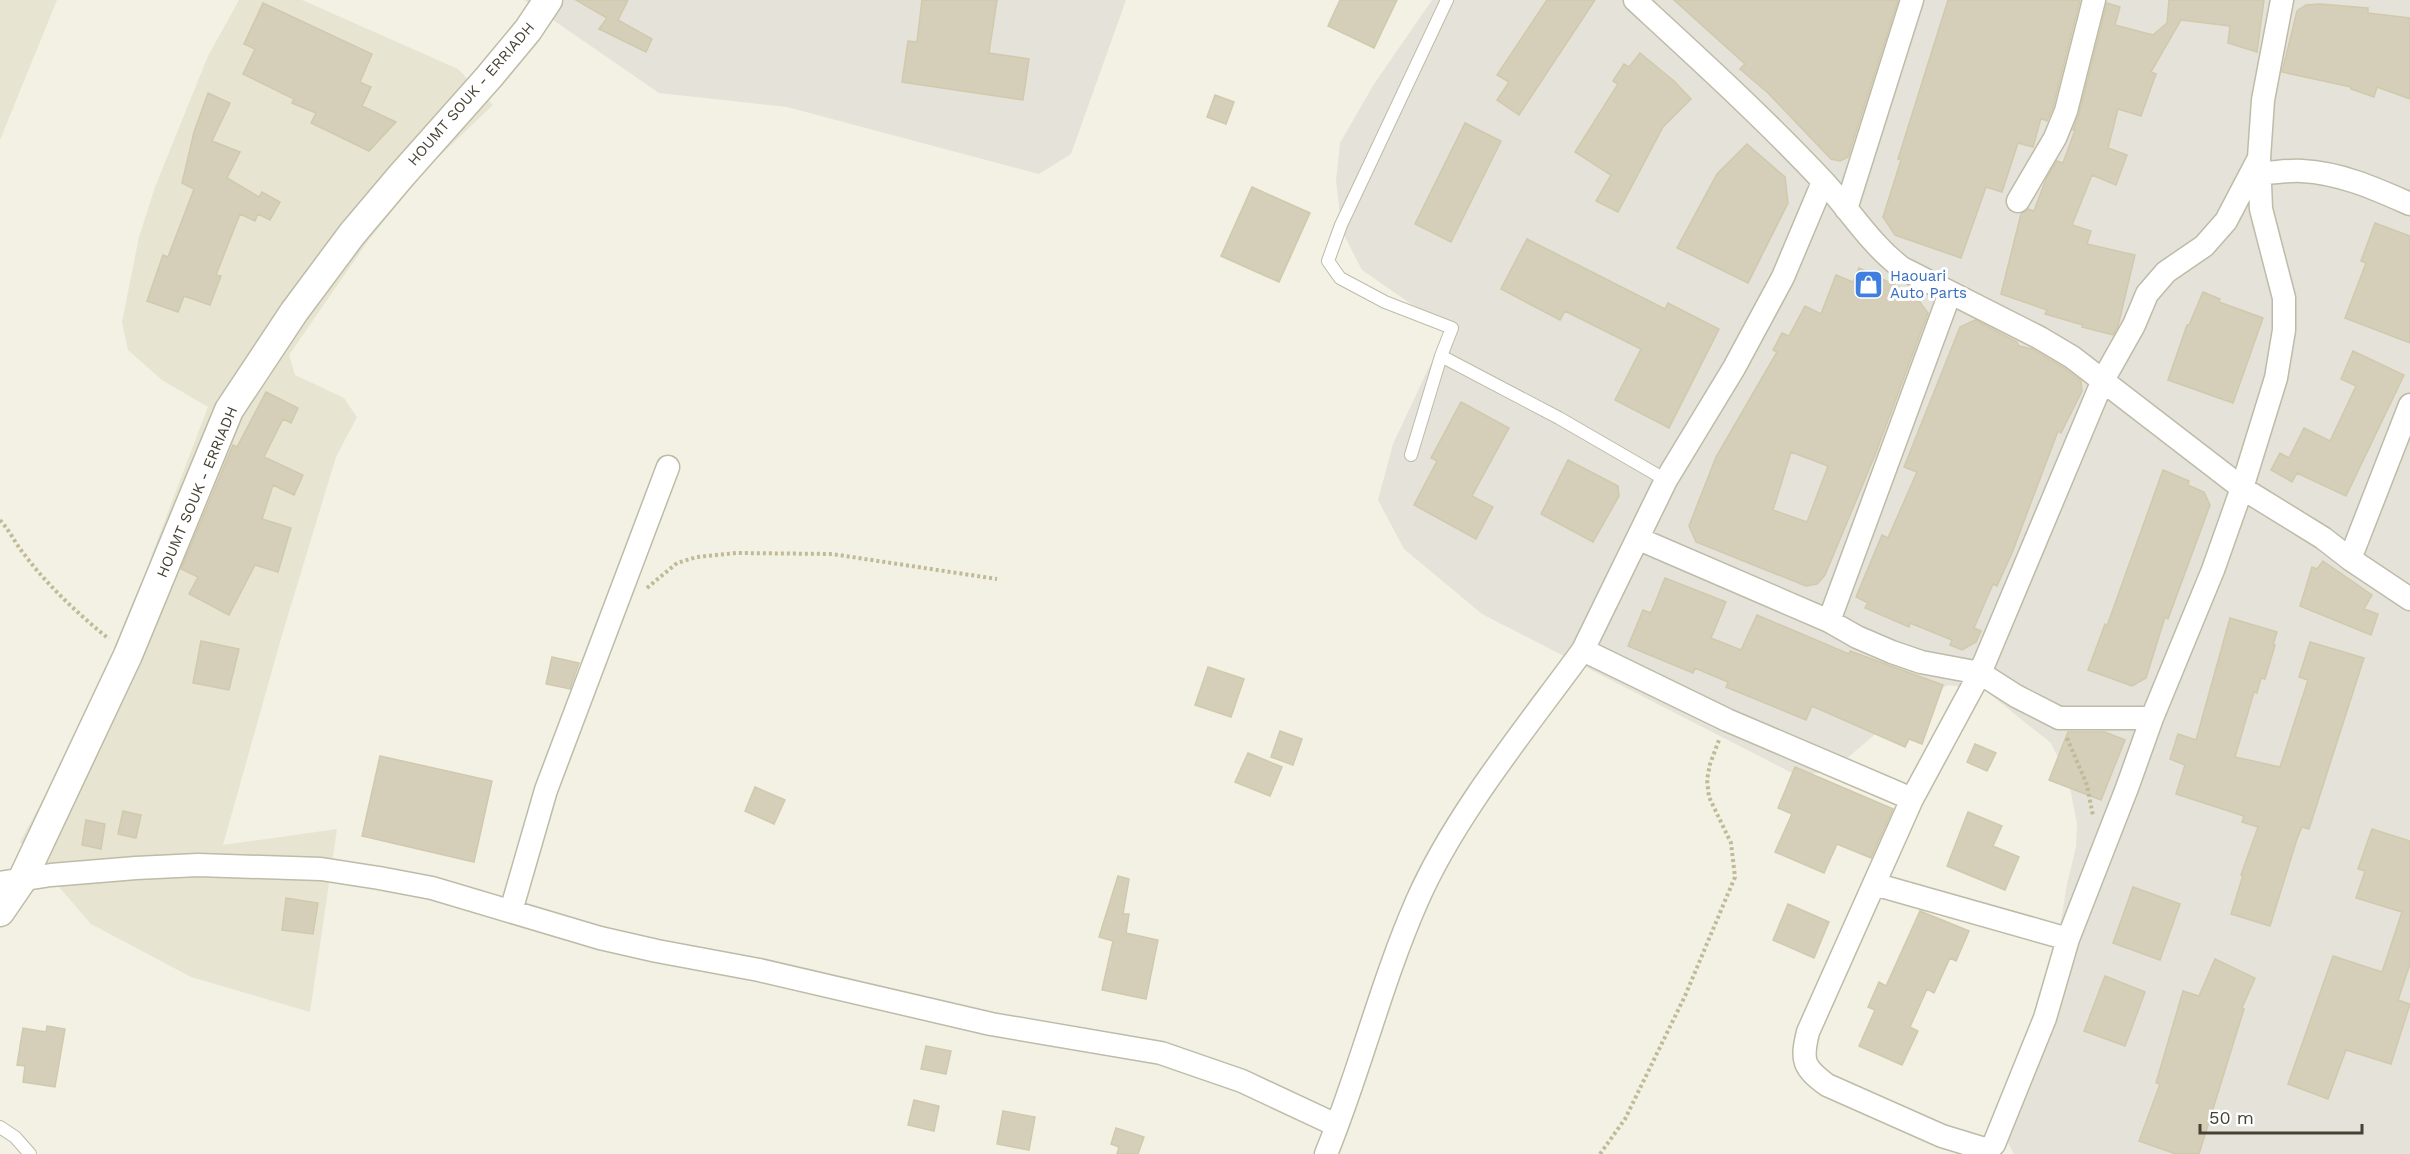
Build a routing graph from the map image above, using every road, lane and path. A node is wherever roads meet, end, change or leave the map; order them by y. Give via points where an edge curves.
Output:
1 (548, 0) edge
2 (1447, 0) edge
3 (1635, 0) edge
4 (1911, 0) edge
5 (2094, 0) edge
6 (2282, 0) edge
7 (2259, 166) junction
8 (1824, 182) junction
9 (2018, 201) dead end
10 (2410, 204) edge
11 (1846, 209) junction
12 (1950, 293) junction
13 (1441, 356) junction
14 (2103, 380) junction
15 (2410, 405) edge
16 (1411, 455) dead end
17 (668, 467) dead end
18 (1666, 480) junction
19 (2242, 488) junction
20 (0, 520) edge
21 (1639, 539) junction
22 (2350, 559) junction
23 (997, 579) dead end
24 (643, 591) dead end
25 (2410, 599) edge
26 (1829, 621) junction
27 (1583, 650) junction
28 (128, 655) junction
29 (1980, 673) junction
30 (2059, 718) junction
31 (2152, 718) junction
32 (1727, 720) junction
33 (1912, 799) junction
34 (2103, 847) junction
35 (11, 882) edge
36 (1874, 884) junction
37 (511, 911) junction
38 (0, 912) edge
39 (2068, 939) junction
40 (1336, 1125) junction
41 (0, 1127) edge
42 (30, 1154) edge
43 (1326, 1154) edge
44 (1600, 1154) edge

1 - 28 street, HOUMT SOUK - ERRIADH via 489,77 352,234 294,312 230,410
2 - 13 lane via 1341,225 1328,261 1340,278 1385,302 1452,328
3 - 8 street
4 - 11 street
5 - 9 street via 2066,111
6 - 7 street via 2263,100
7 - 10 street via 2333,175
7 - 14 street via 2226,221 2204,246 2166,272 2146,294
7 - 19 street via 2261,209 2284,298 2284,330 2276,378
8 - 11 street
8 - 18 street via 1756,328
11 - 12 street via 1886,256
12 - 14 street via 2040,338
12 - 26 street
13 - 16 lane
13 - 18 lane
14 - 19 street
14 - 29 street
15 - 22 street
17 - 37 street via 546,790
18 - 21 street
19 - 22 street
19 - 31 street
20 - 28 path via 24,554 78,614
21 - 26 street
21 - 27 street
22 - 25 street
23 - 24 path via 832,554 736,553 677,562
26 - 29 street via 1857,637 1921,662
27 - 32 street
27 - 40 street via 1463,819 1417,899
28 - 35 street, HOUMT SOUK - ERRIADH
29 - 30 street
29 - 33 street
30 - 31 street
30 - 34 path via 2087,785
31 - 34 street
32 - 33 street
32 - 44 path via 1707,780 1709,796 1731,843 1735,877 1685,996 1630,1109
33 - 36 street
34 - 39 street
35 - 37 street via 136,868 321,869 432,888
35 - 38 street, HOUMT SOUK - ERRIADH
36 - 39 street
36 - 39 street via 1808,1032 1802,1054 1804,1064 1827,1085 1942,1136 1988,1150 1994,1144 2045,1018
37 - 40 street via 657,951 759,970 992,1024 1161,1053 1242,1080
40 - 43 street
41 - 42 lane

